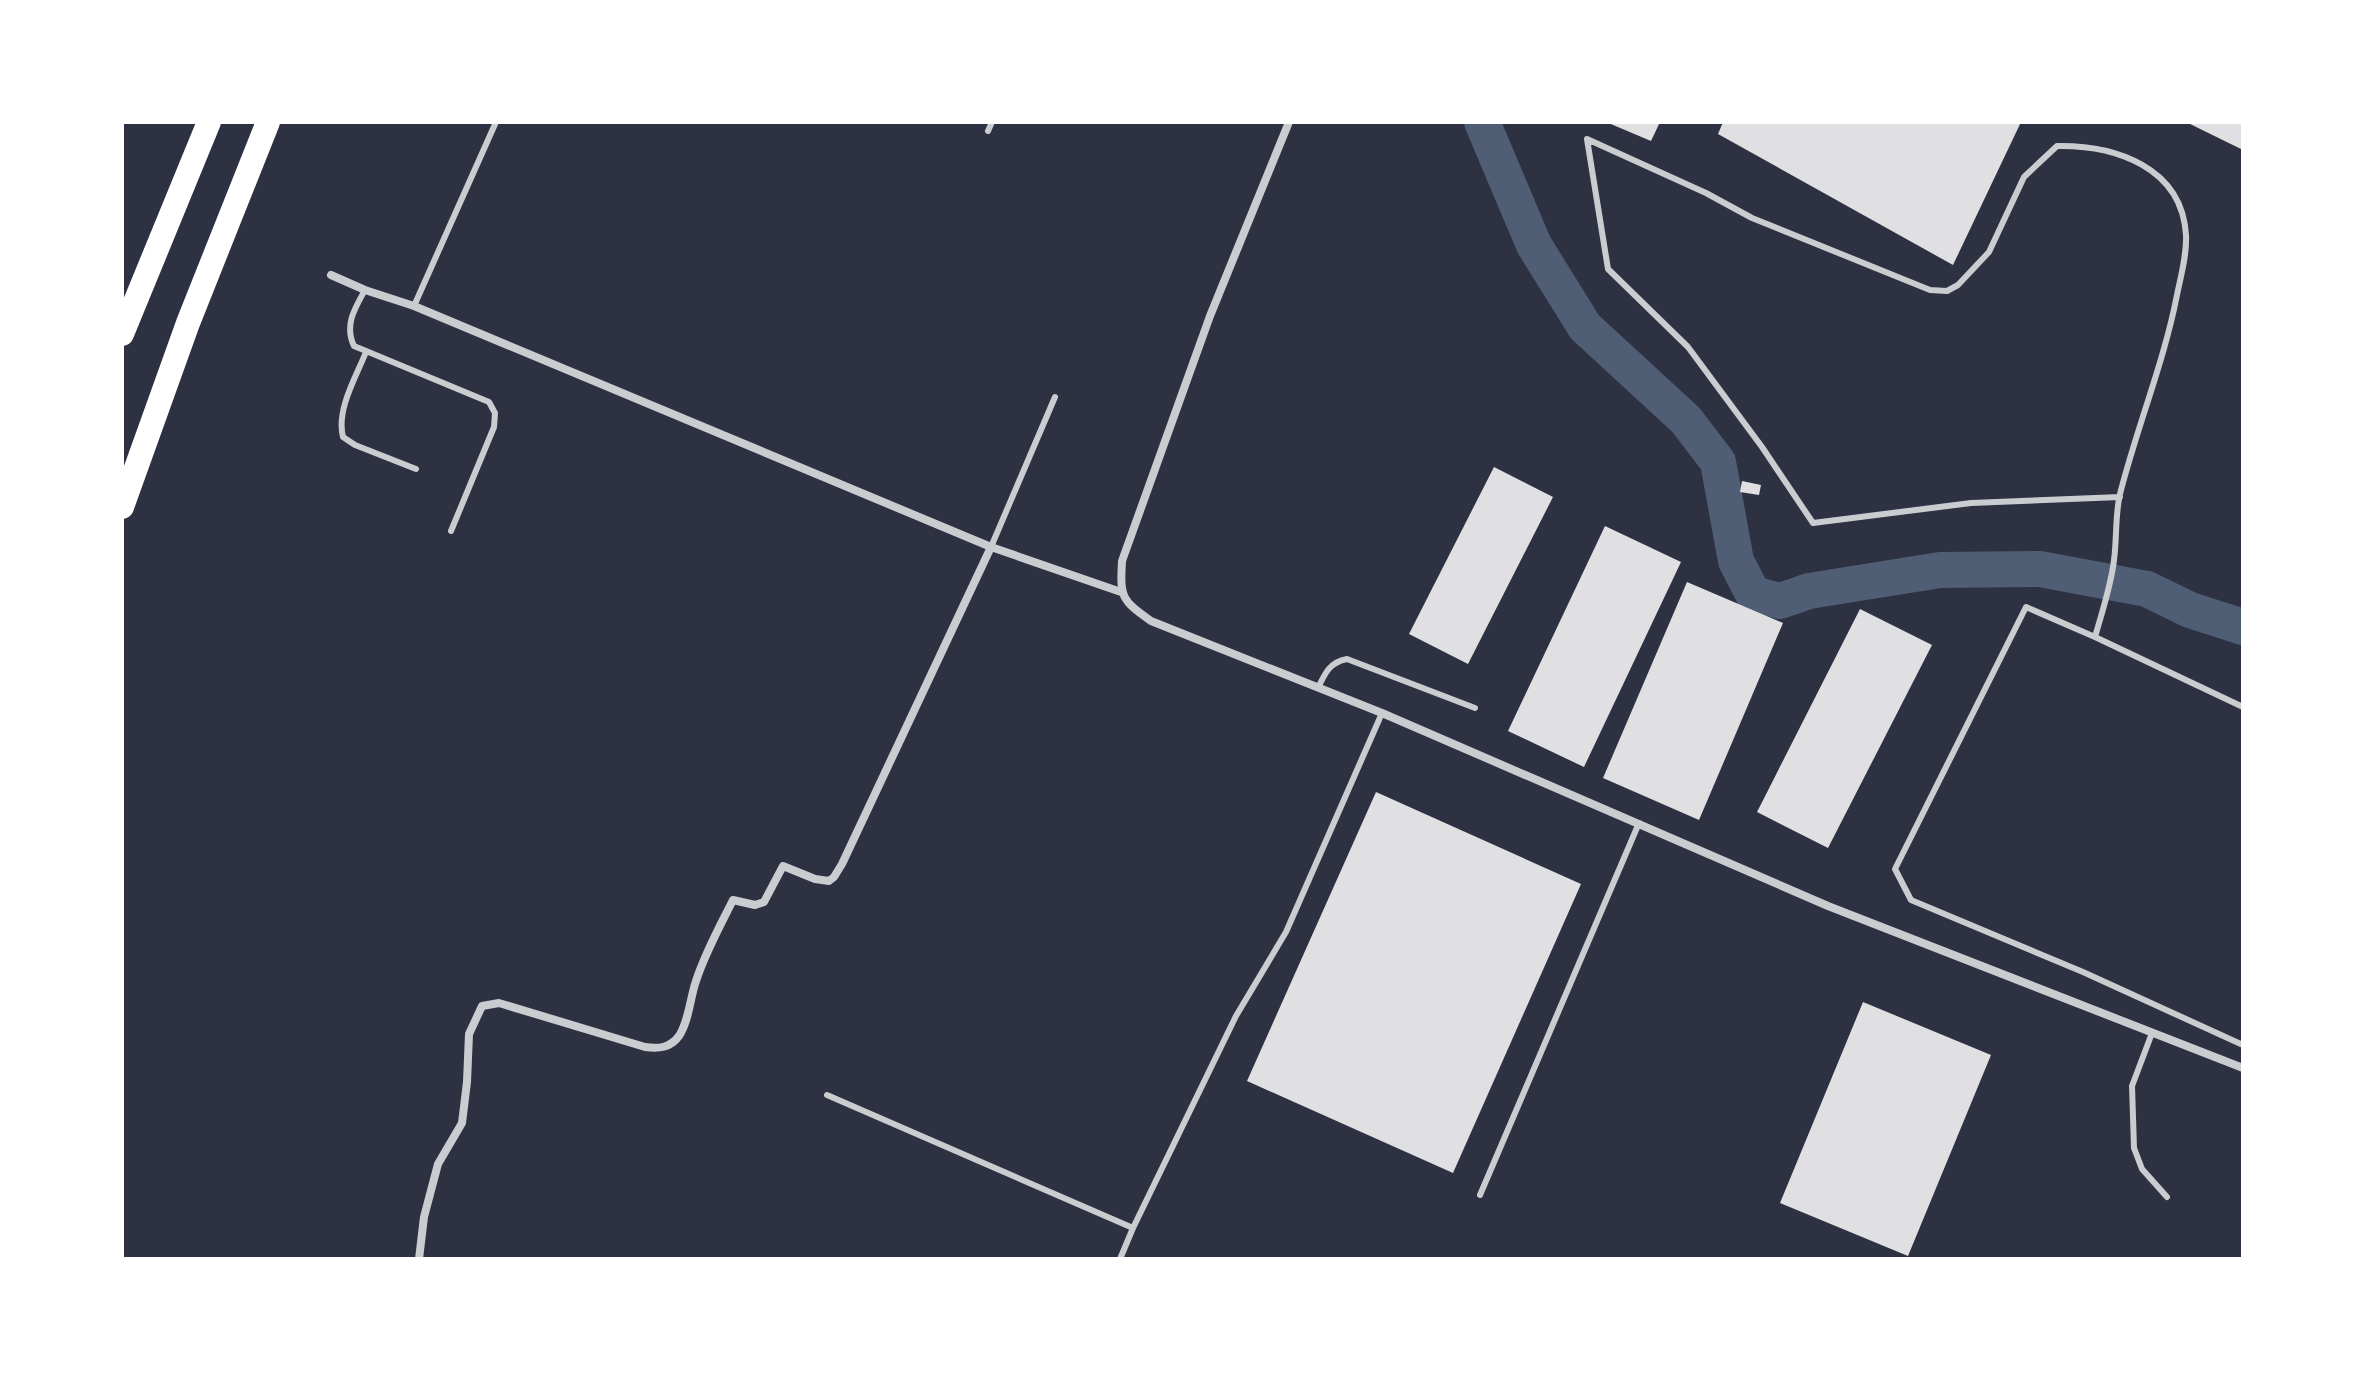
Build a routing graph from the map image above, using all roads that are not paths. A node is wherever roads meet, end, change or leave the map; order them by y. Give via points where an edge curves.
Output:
1 (209, 122) edge
2 (268, 122) edge
3 (496, 122) edge
4 (992, 122) edge
5 (1289, 122) edge
6 (988, 131) dead end
7 (331, 275) dead end
8 (365, 290) junction
9 (414, 306) junction
10 (122, 334) edge
11 (366, 352) junction
12 (1055, 397) dead end
13 (416, 469) dead end
14 (2120, 497) junction
15 (122, 507) edge
16 (451, 531) dead end
17 (991, 547) junction
18 (1121, 592) junction
19 (2095, 637) junction
20 (1318, 688) junction
21 (2243, 707) edge
22 (1475, 708) dead end
23 (1382, 713) junction
24 (1639, 823) junction
25 (2152, 1033) junction
26 (2243, 1045) edge
27 (2243, 1068) edge
28 (827, 1095) dead end
29 (1480, 1195) dead end
30 (2167, 1197) dead end
31 (1133, 1228) junction
32 (419, 1259) edge
33 (1120, 1259) edge

1 - 10 highway
2 - 15 highway
3 - 9 lane
4 - 6 lane
5 - 18 street via 1210,316 1122,561
7 - 8 street
8 - 9 street
8 - 11 lane via 350,325 354,346
9 - 17 street
11 - 13 lane via 342,414 343,437
11 - 16 lane via 478,396 495,413
12 - 17 lane
14 - 14 lane via 1971,503 1813,523 1688,347 1608,269 1587,139 1752,218 1930,290 1958,285 1989,252 2024,177 2057,146 2129,156 2163,178 2181,210 2186,252
14 - 19 lane via 2114,564
17 - 18 street
17 - 32 street via 834,877 815,879 783,866 764,902 733,900 704,959 678,1038 659,1049 645,1047 499,1003 482,1006 469,1034 462,1123 438,1164
18 - 20 street via 1151,621
19 - 21 lane
19 - 26 lane via 2026,607 1895,869 1911,900
20 - 22 lane via 1327,670 1347,659
20 - 23 street
23 - 24 street
23 - 31 lane via 1286,932 1236,1016
24 - 25 street via 1828,906
24 - 29 lane
25 - 27 street
25 - 30 lane via 2132,1086 2134,1148 2142,1169
28 - 31 lane
31 - 33 lane

